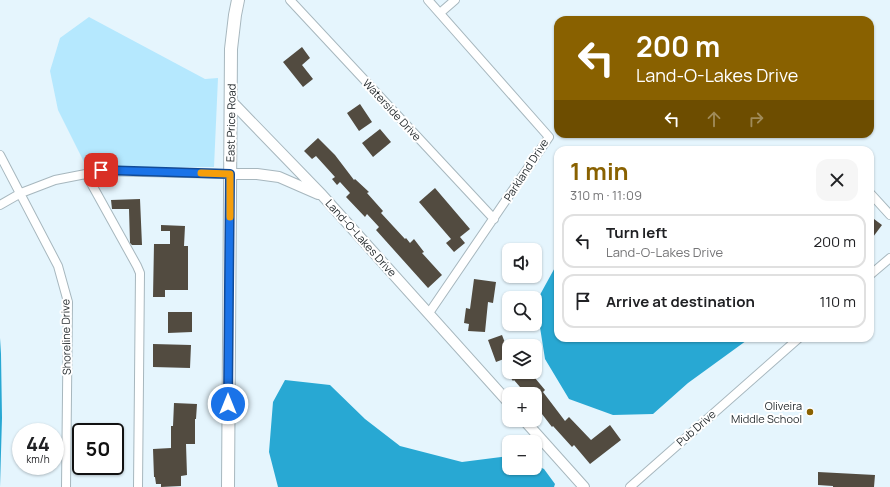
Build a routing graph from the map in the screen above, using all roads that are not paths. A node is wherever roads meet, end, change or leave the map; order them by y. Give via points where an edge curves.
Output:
1 (238, 0) edge
2 (290, 0) edge
3 (428, 0) edge
4 (455, 0) edge
5 (440, 13) junction
6 (231, 100) junction
7 (0, 155) edge
8 (86, 174) junction
9 (230, 174) junction
10 (21, 193) junction
11 (322, 196) junction
12 (874, 197) edge
13 (0, 205) edge
14 (890, 215) edge
15 (494, 219) junction
16 (890, 258) edge
17 (874, 272) edge
18 (429, 313) junction
19 (794, 342) edge
20 (502, 395) edge
21 (530, 427) edge
22 (66, 487) edge
23 (138, 487) edge
24 (228, 487) edge
25 (584, 487) edge
26 (630, 487) edge

1 - 6 main road, East Price Road via 231,49
2 - 15 street, Waterside Drive
3 - 5 street, Parkland Drive
4 - 5 street
5 - 15 street, Parkland Drive via 549,136
6 - 9 main road, East Price Road
6 - 11 street
7 - 10 street, Shoreline Drive
8 - 9 street, Land-O-Lakes Drive via 101,170
8 - 10 street, Land-O-Lakes Drive via 55,180
8 - 23 street via 140,273
9 - 11 street, Land-O-Lakes Drive via 279,177
9 - 24 main road, East Price Road
10 - 13 street, Land-O-Lakes Drive
10 - 22 street, Shoreline Drive via 58,266 68,302
11 - 18 street, Land-O-Lakes Drive
12 - 14 street
15 - 18 street, Parkland Drive
16 - 17 street
18 - 20 street, Land-O-Lakes Drive
19 - 26 street, Pub Drive
21 - 25 street

